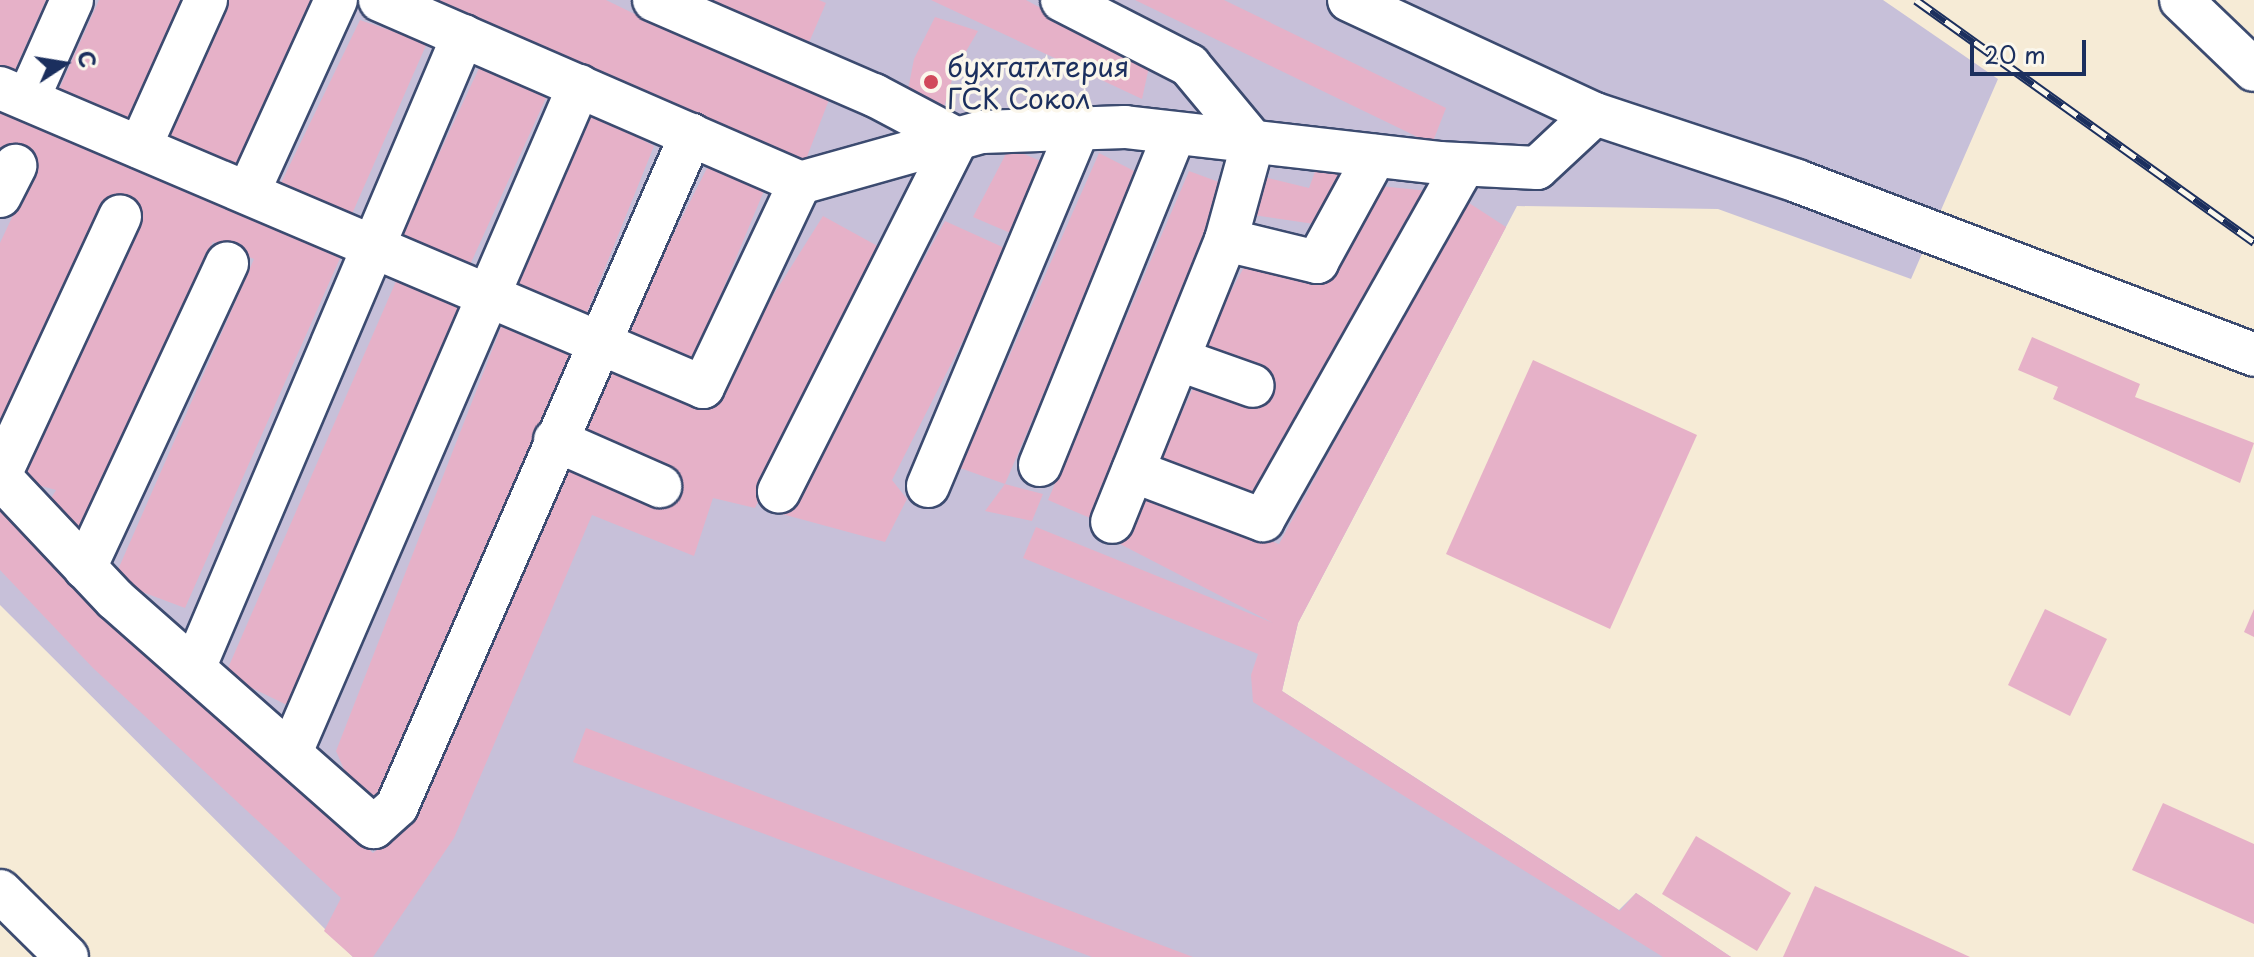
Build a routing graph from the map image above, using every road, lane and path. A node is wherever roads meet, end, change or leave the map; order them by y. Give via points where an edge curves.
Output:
1 (72, 0) edge
2 (206, 0) edge
3 (336, 0) edge
4 (380, 0) edge
5 (654, 0) edge
6 (1062, 0) edge
7 (1349, 0) edge
8 (2181, 0) edge
9 (463, 36) junction
10 (2254, 70) edge
11 (579, 86) junction
12 (14, 94) edge
13 (1595, 114) junction
14 (1078, 129) junction
15 (1175, 133) junction
16 (691, 135) junction
17 (957, 139) junction
18 (1253, 142) junction
19 (140, 147) junction
20 (1375, 156) junction
21 (1464, 165) junction
22 (800, 183) junction
23 (248, 193) junction
24 (120, 216) dead end
25 (1226, 240) junction
26 (374, 247) junction
27 (227, 263) dead end
28 (487, 295) junction
29 (598, 342) junction
30 (2254, 355) edge
31 (1180, 360) junction
32 (1253, 386) dead end
33 (555, 440) junction
34 (1040, 465) dead end
35 (1133, 471) junction
36 (0, 476) edge
37 (660, 486) dead end
38 (928, 486) dead end
39 (779, 492) dead end
40 (1112, 522) dead end
41 (85, 568) junction
42 (195, 666) junction
43 (291, 752) junction
44 (0, 891) edge
45 (67, 957) edge

1 - 12 street
2 - 19 street
3 - 23 street
4 - 9 street
5 - 17 street via 874,95
6 - 18 street via 1189,65
7 - 13 street
8 - 10 street
9 - 11 street
9 - 26 street
11 - 16 street
11 - 28 street
12 - 19 street
13 - 21 street via 1537,168
13 - 30 street via 1797,181
14 - 15 street
14 - 17 street via 982,132
14 - 38 street
15 - 18 street
15 - 34 street
16 - 22 street
16 - 29 street
17 - 22 street
17 - 39 street
18 - 20 street
18 - 25 street
19 - 23 street
20 - 21 street
20 - 25 street via 1317,262
21 - 35 street via 1263,520
22 - 29 street via 703,387
23 - 26 street
24 - 36 street
25 - 31 street
26 - 28 street
26 - 42 street
27 - 41 street
28 - 29 street
28 - 43 street
29 - 33 street
31 - 32 street
31 - 35 street
33 - 37 street
33 - 43 street via 397,806 374,827
35 - 40 street
36 - 41 street
41 - 42 street
42 - 43 street
44 - 45 street

